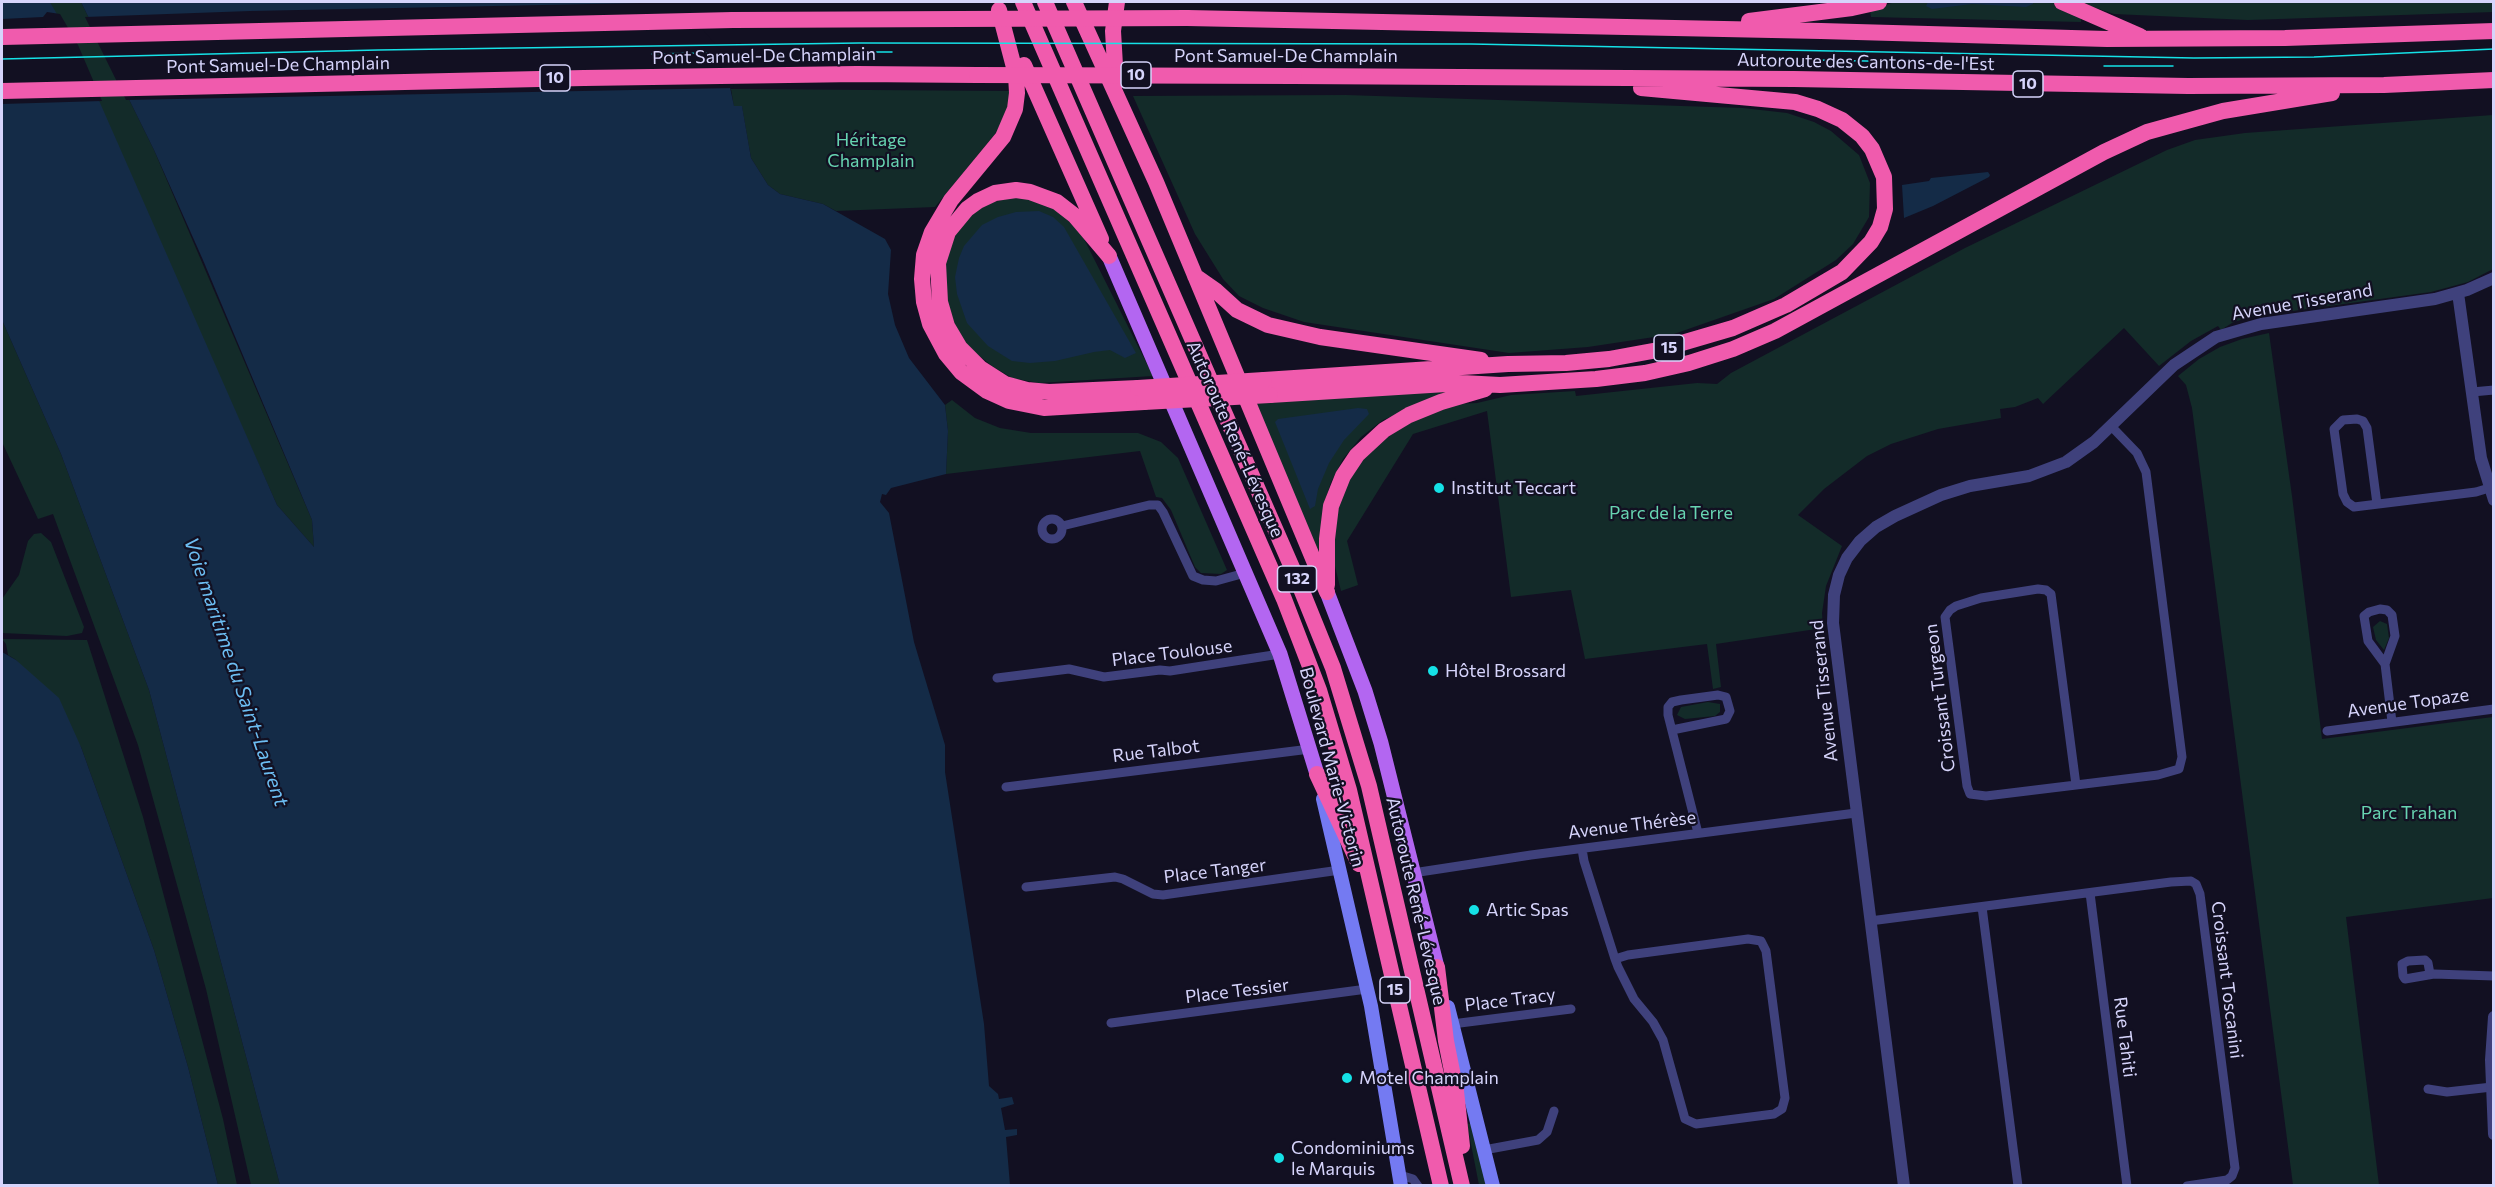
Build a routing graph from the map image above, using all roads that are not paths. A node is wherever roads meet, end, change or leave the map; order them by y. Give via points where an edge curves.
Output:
1 (1023, 2) edge
2 (1045, 2) edge
3 (1074, 2) edge
4 (1117, 2) edge
5 (1879, 2) edge
6 (2062, 2) edge
7 (997, 6) edge
8 (1697, 28) junction
9 (2493, 31) edge
10 (2, 37) edge
11 (2147, 39) junction
12 (1527, 78) junction
13 (2493, 80) edge
14 (2384, 85) junction
15 (2, 91) edge
16 (1116, 93) junction
17 (1109, 256) junction
18 (1195, 276) junction
19 (2493, 278) edge
20 (2458, 293) junction
21 (1508, 364) junction
22 (1500, 385) junction
23 (1267, 387) junction
24 (2493, 390) edge
25 (2472, 392) junction
26 (1141, 395) junction
27 (2111, 426) junction
28 (2491, 494) edge
29 (2377, 504) junction
30 (1062, 526) dead end
31 (1245, 573) junction
32 (1327, 592) junction
33 (1280, 654) junction
34 (2385, 664) junction
35 (997, 678) dead end
36 (2493, 709) edge
37 (2392, 722) junction
38 (1672, 730) junction
39 (2327, 730) dead end
40 (1310, 749) junction
41 (1317, 774) junction
42 (2076, 785) junction
43 (1006, 787) dead end
44 (1856, 813) junction
45 (1698, 833) junction
46 (1582, 849) junction
47 (1340, 870) junction
48 (1413, 873) junction
49 (1026, 887) dead end
50 (2090, 893) junction
51 (1374, 898) junction
52 (1982, 907) junction
53 (1870, 921) junction
54 (1615, 959) junction
55 (1437, 968) junction
56 (2430, 974) dead end
57 (2493, 976) edge
58 (1367, 989) junction
59 (1571, 1010) dead end
60 (2493, 1017) edge
61 (1111, 1023) dead end
62 (1452, 1024) junction
63 (2492, 1087) junction
64 (2428, 1089) dead end
65 (1554, 1111) dead end
66 (2493, 1134) edge
67 (1484, 1150) junction
68 (1400, 1180) edge
69 (1418, 1185) edge
70 (1441, 1185) edge
71 (1462, 1185) edge
72 (1467, 1185) edge
73 (1493, 1185) edge
74 (1904, 1185) edge
75 (2018, 1185) edge
76 (2127, 1185) edge
77 (2187, 1185) edge

1 - 51 highway, Autoroute René-Lévesque / 132 via 1304,647 1344,772
2 - 71 highway, Autoroute René-Lévesque / 132 via 1301,588 1338,683 1369,786
3 - 16 highway
4 - 16 highway via 1113,31
5 - 8 highway
6 - 11 highway
7 - 17 highway
7 - 26 highway via 1016,75 1015,109 1003,137 951,200 932,232 924,255 922,279 930,324 961,372 1009,401 1044,408
8 - 10 highway, Pont Samuel-De Champlain, bridge via 1129,17 733,20
8 - 11 highway, Autoroute des Cantons-de-l'Est
9 - 11 highway, Autoroute des Cantons-de-l'Est
12 - 14 highway, Autoroute des Cantons-de-l'Est / 10
12 - 15 highway, Pont Samuel-De Champlain / 10, bridge via 783,75
12 - 21 highway, 15 via 1810,106 1842,120 1867,142 1882,170 1886,201 1876,234 1856,260 1826,283 1761,316 1693,341 1640,354 1582,362
13 - 14 highway, Autoroute des Cantons-de-l'Est / 10
14 - 22 highway via 2223,111 2147,132 1774,331 1717,355 1645,373
16 - 18 highway
17 - 26 highway via 1075,216 1057,202 1030,192 995,193 967,209 948,232 938,263 940,302 947,326 960,348 980,368 1005,384 1048,392
17 - 31 main road, Boulevard Marie-Victorin
18 - 21 highway via 1242,314 1275,327
18 - 32 highway
19 - 20 street, Avenue Tisserand
20 - 25 street
20 - 27 street, Avenue Tisserand via 2231,331 2184,358
21 - 23 highway
22 - 23 highway
22 - 32 highway via 1408,415 1384,430 1357,455 1331,506
23 - 26 highway, bridge
24 - 25 street
25 - 28 street via 2481,458
27 - 42 street, Croissant Turgeon via 2137,453 2146,472 2182,762 2179,769 2170,773
27 - 44 street, Avenue Tisserand via 2085,450 2057,467 1960,488 1895,516 1868,533 1847,558 1834,595 1833,623
28 - 29 street
29 - 29 street via 2367,428 2357,419 2343,420 2334,429 2343,494 2354,507
30 - 31 street via 1158,506 1193,576 1216,581
31 - 33 main road, Boulevard Marie-Victorin
32 - 48 main road via 1381,743
33 - 35 street, Place Toulouse via 1104,678 1069,669
33 - 40 main road, Boulevard Marie-Victorin
34 - 34 street via 2368,641 2364,616 2380,609 2392,615 2395,636
34 - 37 street
36 - 37 street, Avenue Topaze
37 - 39 street, Avenue Topaze
38 - 38 street via 1668,711 1672,702 1718,695 1727,699 1730,714 1726,719
38 - 45 street
40 - 41 main road, Boulevard Marie-Victorin
40 - 43 street, Rue Talbot
41 - 47 main road, Boulevard Marie-Victorin
41 - 51 highway
42 - 42 street, Croissant Turgeon via 2051,594 2043,589 1999,594 1950,610 1946,621 1970,794 1986,796
44 - 45 street, Avenue Thérèse
44 - 53 street, Avenue Tisserand
45 - 46 street, Avenue Thérèse
46 - 48 street, Avenue Thérèse
46 - 54 street
47 - 49 street, Place Tanger via 1163,895 1115,877
47 - 58 main road, Boulevard Marie-Victorin
48 - 55 main road
50 - 52 street, Croissant Toscanini
50 - 76 street, Rue Tahiti
50 - 77 street, Croissant Toscanini via 2181,881 2191,881 2198,887 2235,1168 2227,1180
51 - 70 highway, Autoroute René-Lévesque / 15
52 - 53 street, Croissant Toscanini
52 - 75 street
53 - 74 street, Avenue Tisserand
54 - 54 street via 1748,939 1761,941 1766,951 1785,1098 1782,1109 1741,1119 1688,1122 1663,1040 1634,999
55 - 62 main road
55 - 72 highway
56 - 57 street
58 - 61 street, Place Tessier
58 - 68 main road, Boulevard Marie-Victorin
59 - 62 street, Place Tracy
60 - 63 street
62 - 67 main road
63 - 64 street via 2447,1092
63 - 66 street
65 - 67 street via 1547,1132 1538,1140
67 - 73 main road
68 - 69 street, Boulevard Marie-Victorin via 1413,1179

